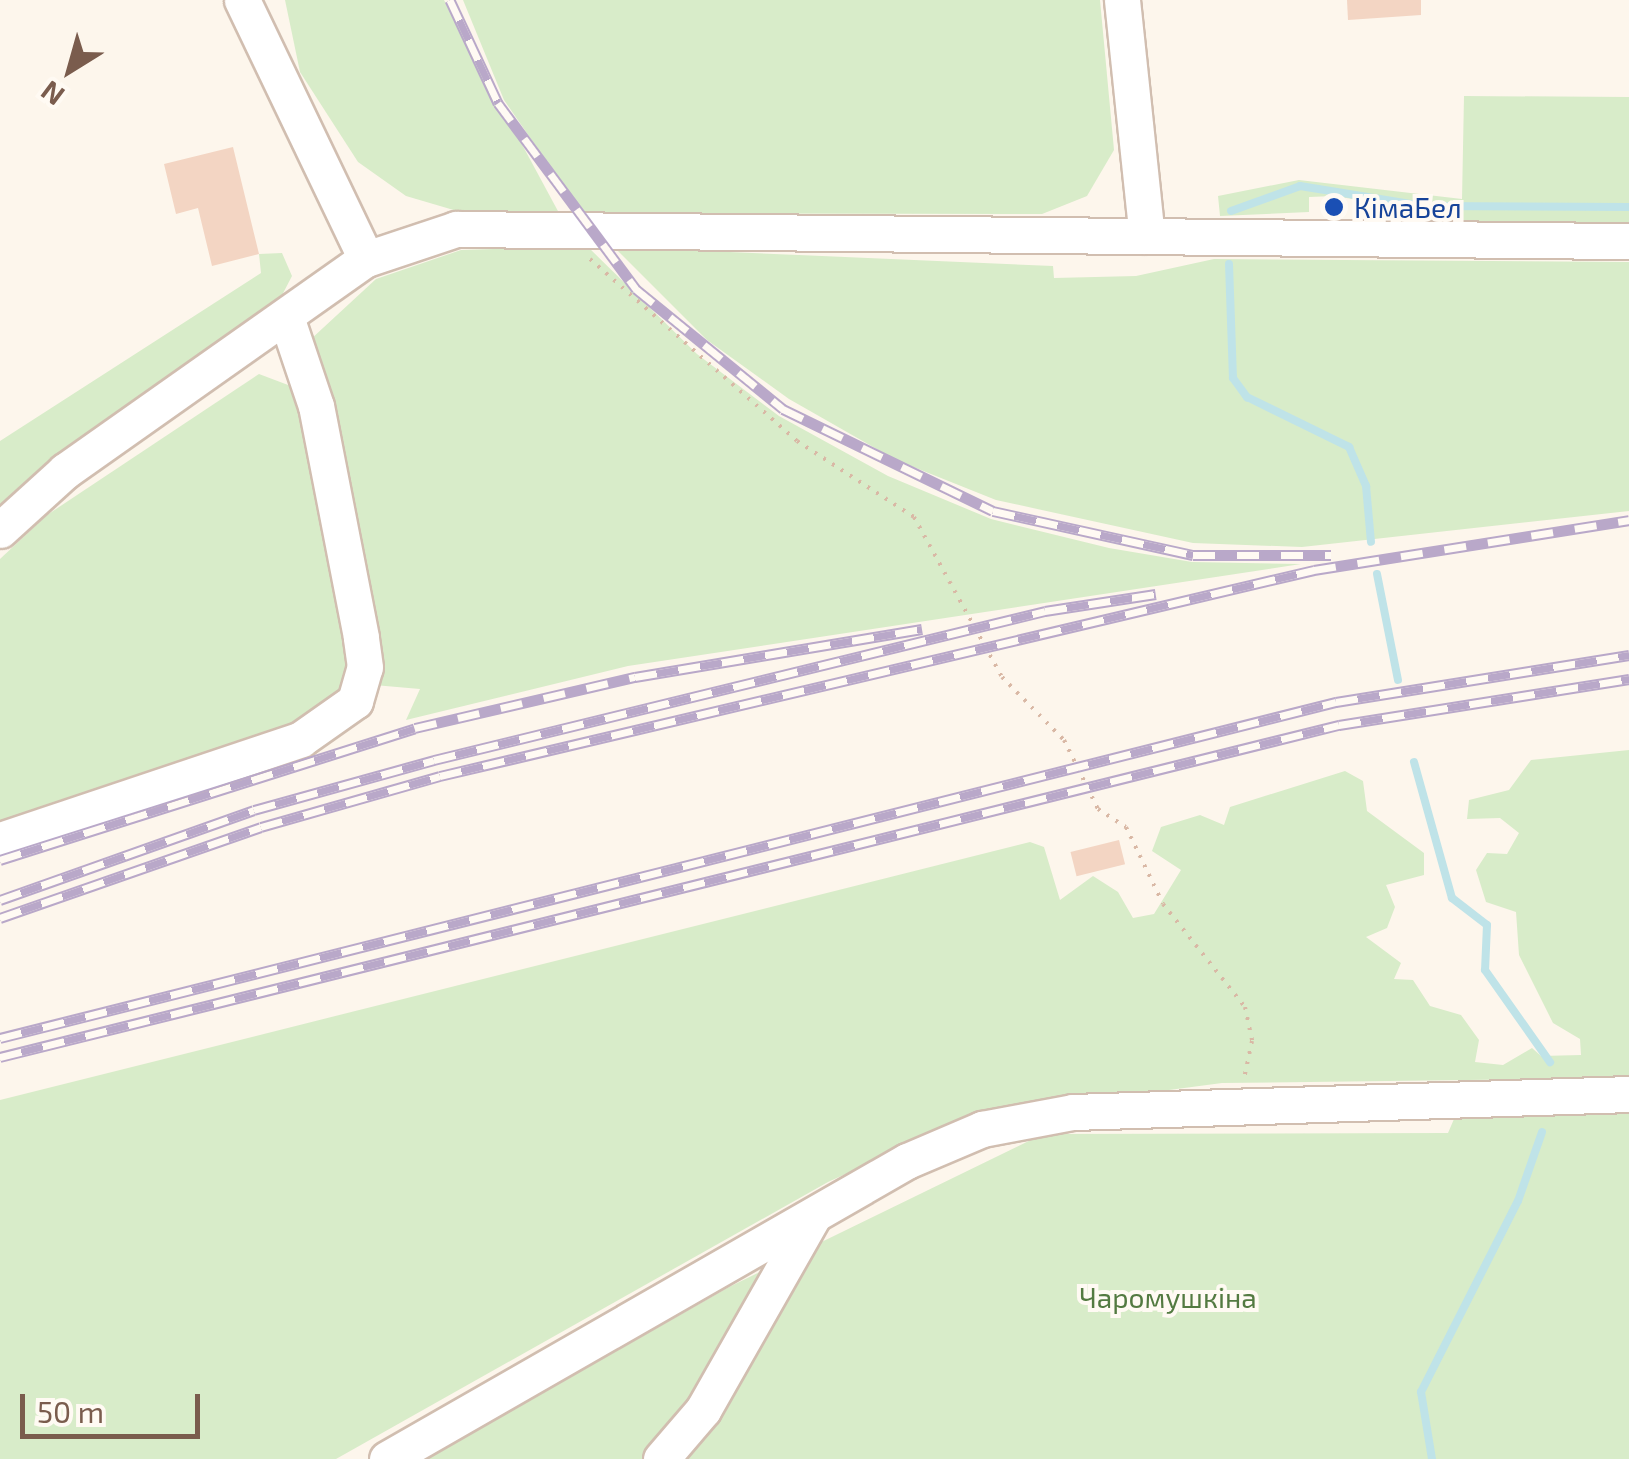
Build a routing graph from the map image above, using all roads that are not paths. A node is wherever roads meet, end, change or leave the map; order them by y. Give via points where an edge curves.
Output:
1 (242, 0) edge
2 (1122, 0) edge
3 (1147, 236) junction
4 (1629, 241) edge
5 (366, 259) junction
6 (286, 317) junction
7 (0, 530) edge
8 (0, 840) edge
9 (1629, 1094) edge
10 (815, 1213) junction
11 (387, 1459) edge
12 (661, 1459) edge

1 - 5 street
2 - 3 street
3 - 4 street
3 - 5 street via 456,229
5 - 6 street
6 - 7 street via 65,471
6 - 8 street via 316,406 361,637 365,667 355,701 301,738
9 - 10 street via 1072,1112 982,1129
10 - 11 street
10 - 12 street via 704,1410

